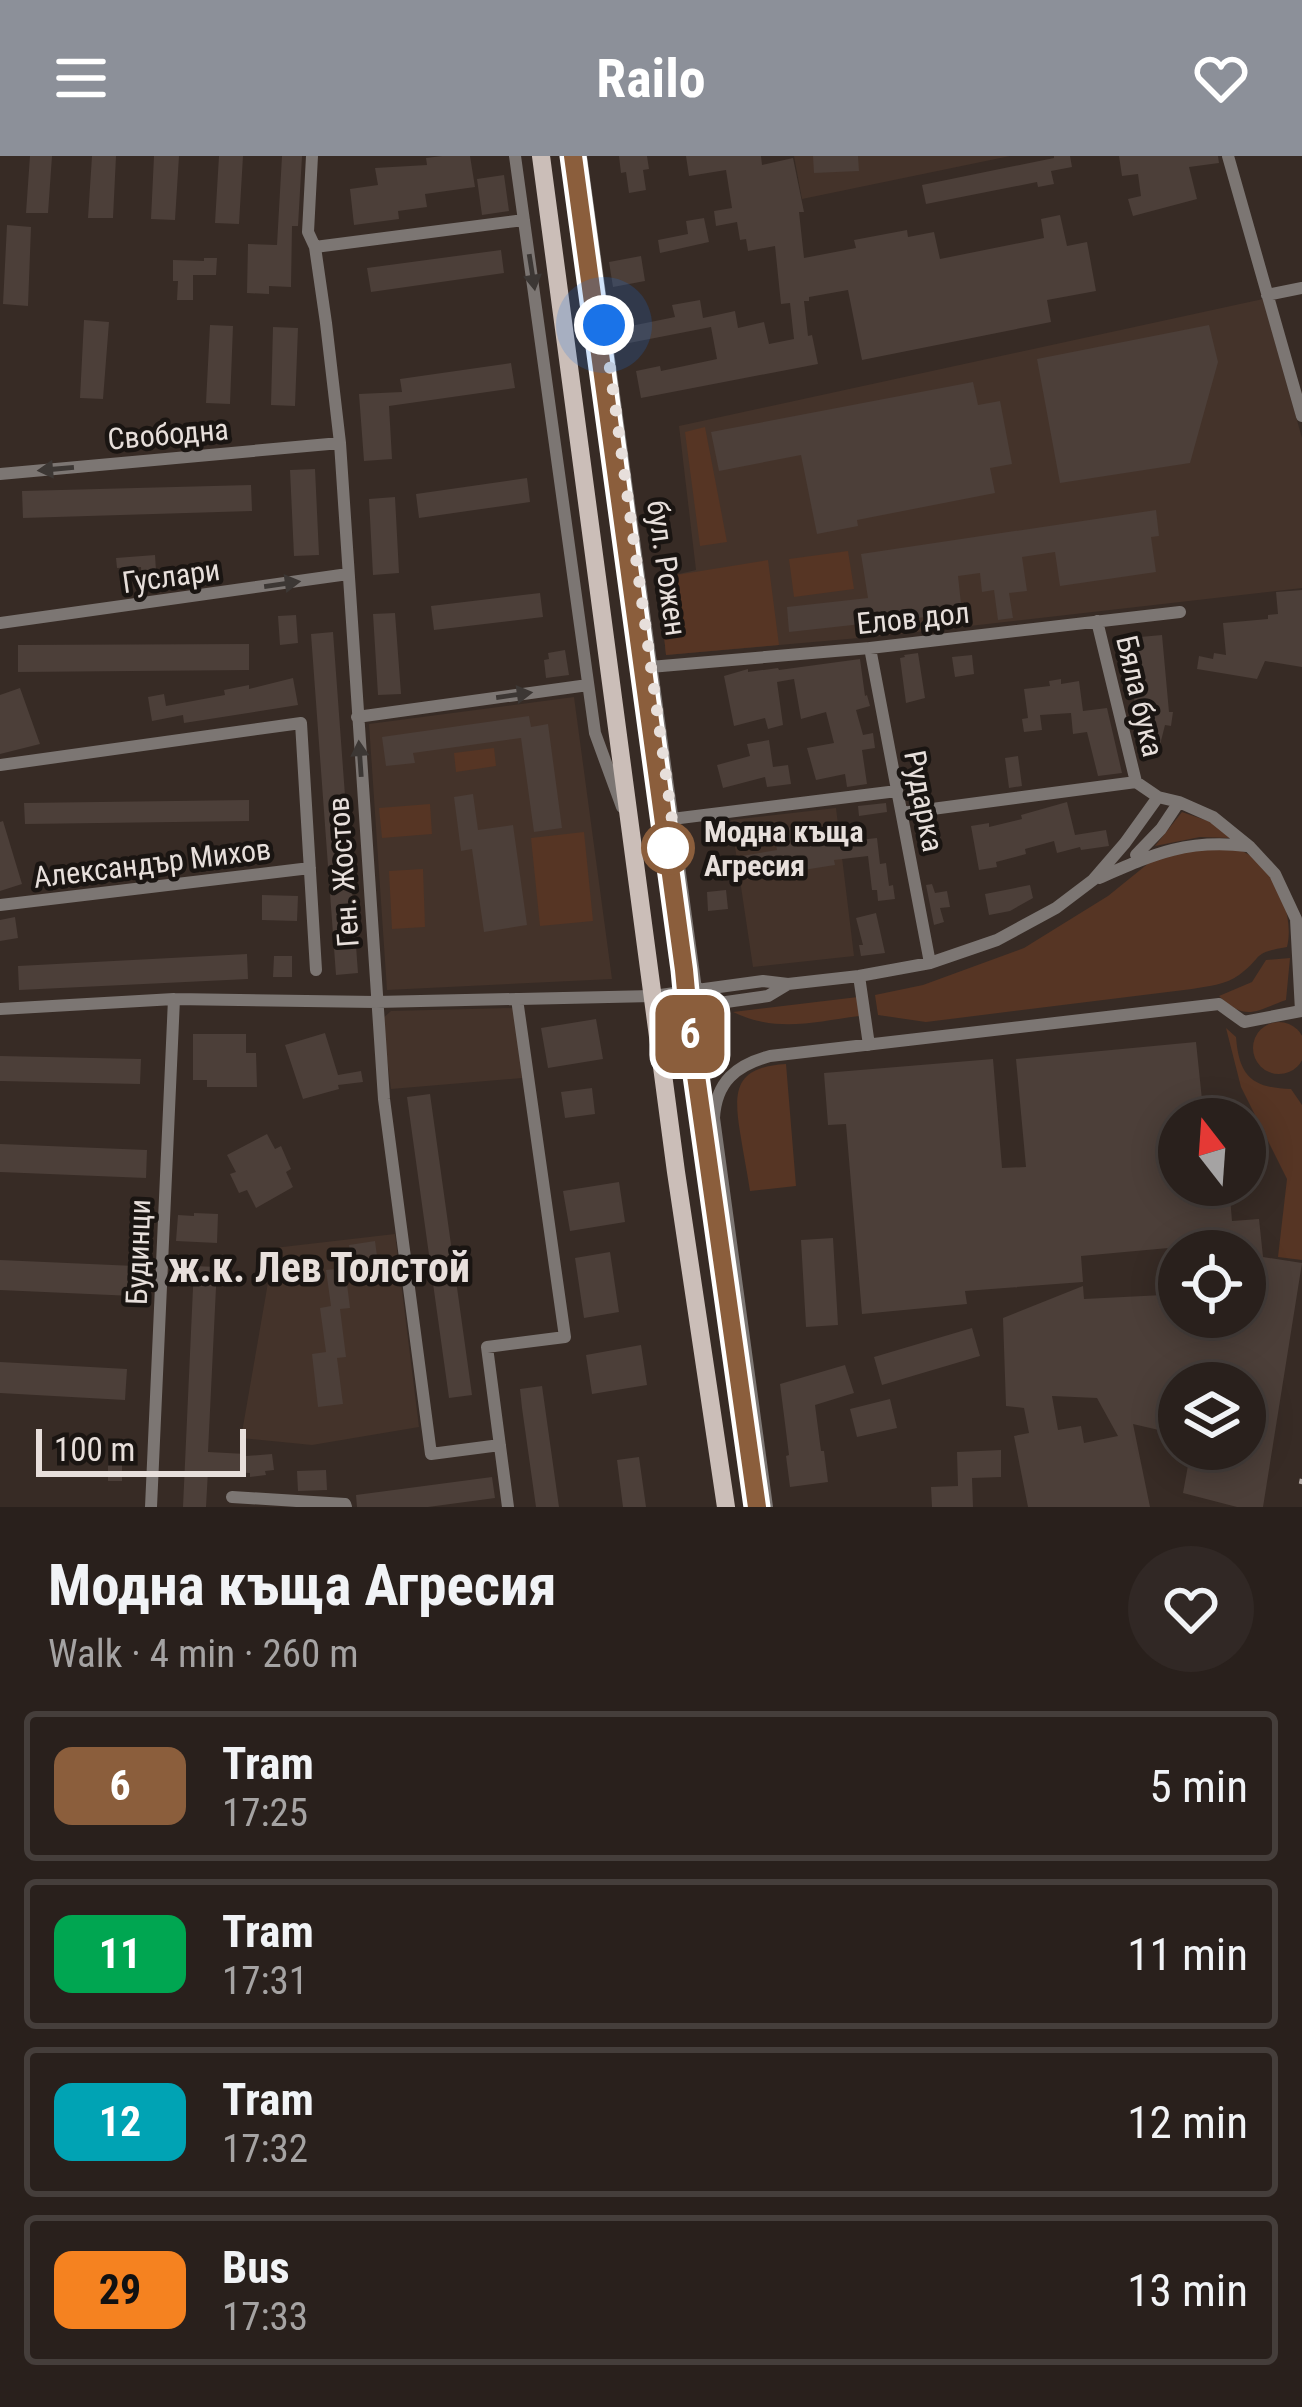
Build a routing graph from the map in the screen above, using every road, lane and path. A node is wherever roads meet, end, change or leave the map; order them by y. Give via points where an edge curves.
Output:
1 (312, 156) edge
2 (515, 156) edge
3 (541, 156) edge
4 (581, 156) edge
5 (1228, 156) edge
6 (524, 220) junction
7 (315, 247) junction
8 (1302, 288) edge
9 (1267, 295) junction
10 (1302, 416) edge
11 (340, 443) junction
12 (0, 474) edge
13 (348, 574) junction
14 (1180, 612) dead end
15 (1097, 621) junction
16 (0, 622) edge
17 (871, 647) junction
18 (650, 667) junction
19 (588, 686) junction
20 (357, 717) junction
21 (0, 765) edge
22 (1136, 782) junction
23 (898, 790) junction
24 (1158, 797) junction
25 (1179, 802) junction
26 (902, 813) junction
27 (672, 819) junction
28 (632, 837) junction
29 (1250, 847) junction
30 (310, 868) junction
31 (1121, 868) junction
32 (1093, 880) junction
33 (0, 905) edge
34 (930, 963) junction
35 (316, 970) dead end
36 (859, 976) junction
37 (788, 984) junction
38 (696, 988) junction
39 (653, 996) junction
40 (173, 999) junction
41 (517, 999) junction
42 (376, 1002) junction
43 (0, 1009) edge
44 (869, 1045) junction
45 (500, 1444) junction
46 (232, 1497) dead end
47 (345, 1505) edge
48 (151, 1507) edge
49 (508, 1507) edge
50 (726, 1507) edge
51 (767, 1507) edge

1 - 7 street, Ген. Жостов via 308,232
2 - 6 street
3 - 28 main road
4 - 18 street, бул. Рожен
5 - 9 street
6 - 7 street
6 -> 19 street
7 - 11 street, Ген. Жостов
8 - 9 street
9 - 10 street
11 -> 12 street, Свободна
11 - 13 street, Ген. Жостов
16 -> 13 street, Гуслари
13 - 20 street, Ген. Жостов
14 - 15 street, Елов дол
15 - 17 street, Елов дол
15 - 22 street, Бяла бука
17 - 18 street, Елов дол
17 - 23 street, Рударка
18 - 27 street, бул. Рожен
20 -> 19 street
19 - 28 street via 595,733
42 -> 20 street, Ген. Жостов
21 - 30 street via 301,723
22 - 24 street
22 - 26 street
23 - 26 street, Рударка
23 - 27 street
24 - 25 street
24 - 32 street
25 - 29 street
25 - 31 street
26 - 34 street, Рударка
27 - 38 street, бул. Рожен
28 - 39 main road
29 - 31 street via 1187,845
29 - 44 street via 1275,874 1296,919 1301,1011 1244,1022 1219,1004
30 - 33 street, Александър Михов
30 - 35 street
31 - 32 street
32 - 34 street via 997,940
34 - 36 street
36 - 37 street
36 - 44 street
37 - 38 street
37 - 39 street via 768,995 691,1007
38 - 39 street
39 - 41 street
39 - 50 main road
40 - 42 street
40 - 43 street
40 - 48 street, Будинци
41 - 42 street
41 - 45 street via 565,1337 487,1347
42 - 45 street, Ген. Жостов via 431,1454
44 - 51 street via 753,1060 727,1077 715,1102
45 - 49 street
46 - 47 street

